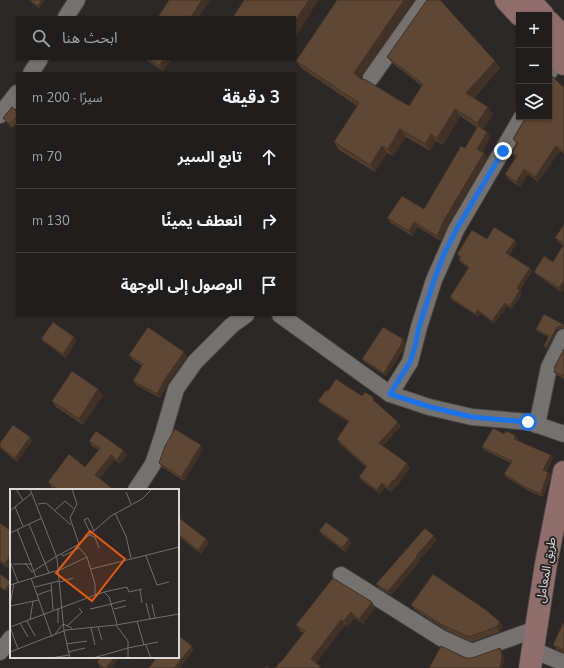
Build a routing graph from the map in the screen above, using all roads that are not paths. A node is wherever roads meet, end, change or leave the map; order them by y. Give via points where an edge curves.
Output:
1 (77, 0) edge
2 (426, 0) edge
3 (506, 0) edge
4 (529, 0) edge
5 (517, 12) edge
6 (540, 12) edge
7 (67, 16) edge
8 (552, 33) edge
9 (558, 55) edge
10 (39, 60) edge
11 (32, 72) edge
12 (371, 78) dead end
13 (16, 94) edge
14 (0, 115) edge
15 (520, 120) edge
16 (245, 316) edge
17 (281, 316) edge
18 (564, 337) edge
19 (390, 394) junction
20 (537, 425) junction
21 (564, 434) edge
22 (564, 472) edge
23 (137, 489) edge
24 (341, 575) dead end
25 (10, 639) edge
26 (533, 649) edge
27 (0, 652) edge
28 (564, 663) edge

1 - 7 street
2 - 12 street
3 - 5 main road
4 - 6 main road
8 - 9 main road
10 - 11 street
13 - 14 street
15 - 19 street via 453,236 434,280 410,362
16 - 23 street via 195,362 176,389 164,434 152,464
17 - 19 street
18 - 20 street via 549,367
19 - 20 street via 472,417
20 - 21 street
22 - 26 main road, طريق المعامل
24 - 26 street via 441,638 472,652
25 - 27 street
26 - 28 street

